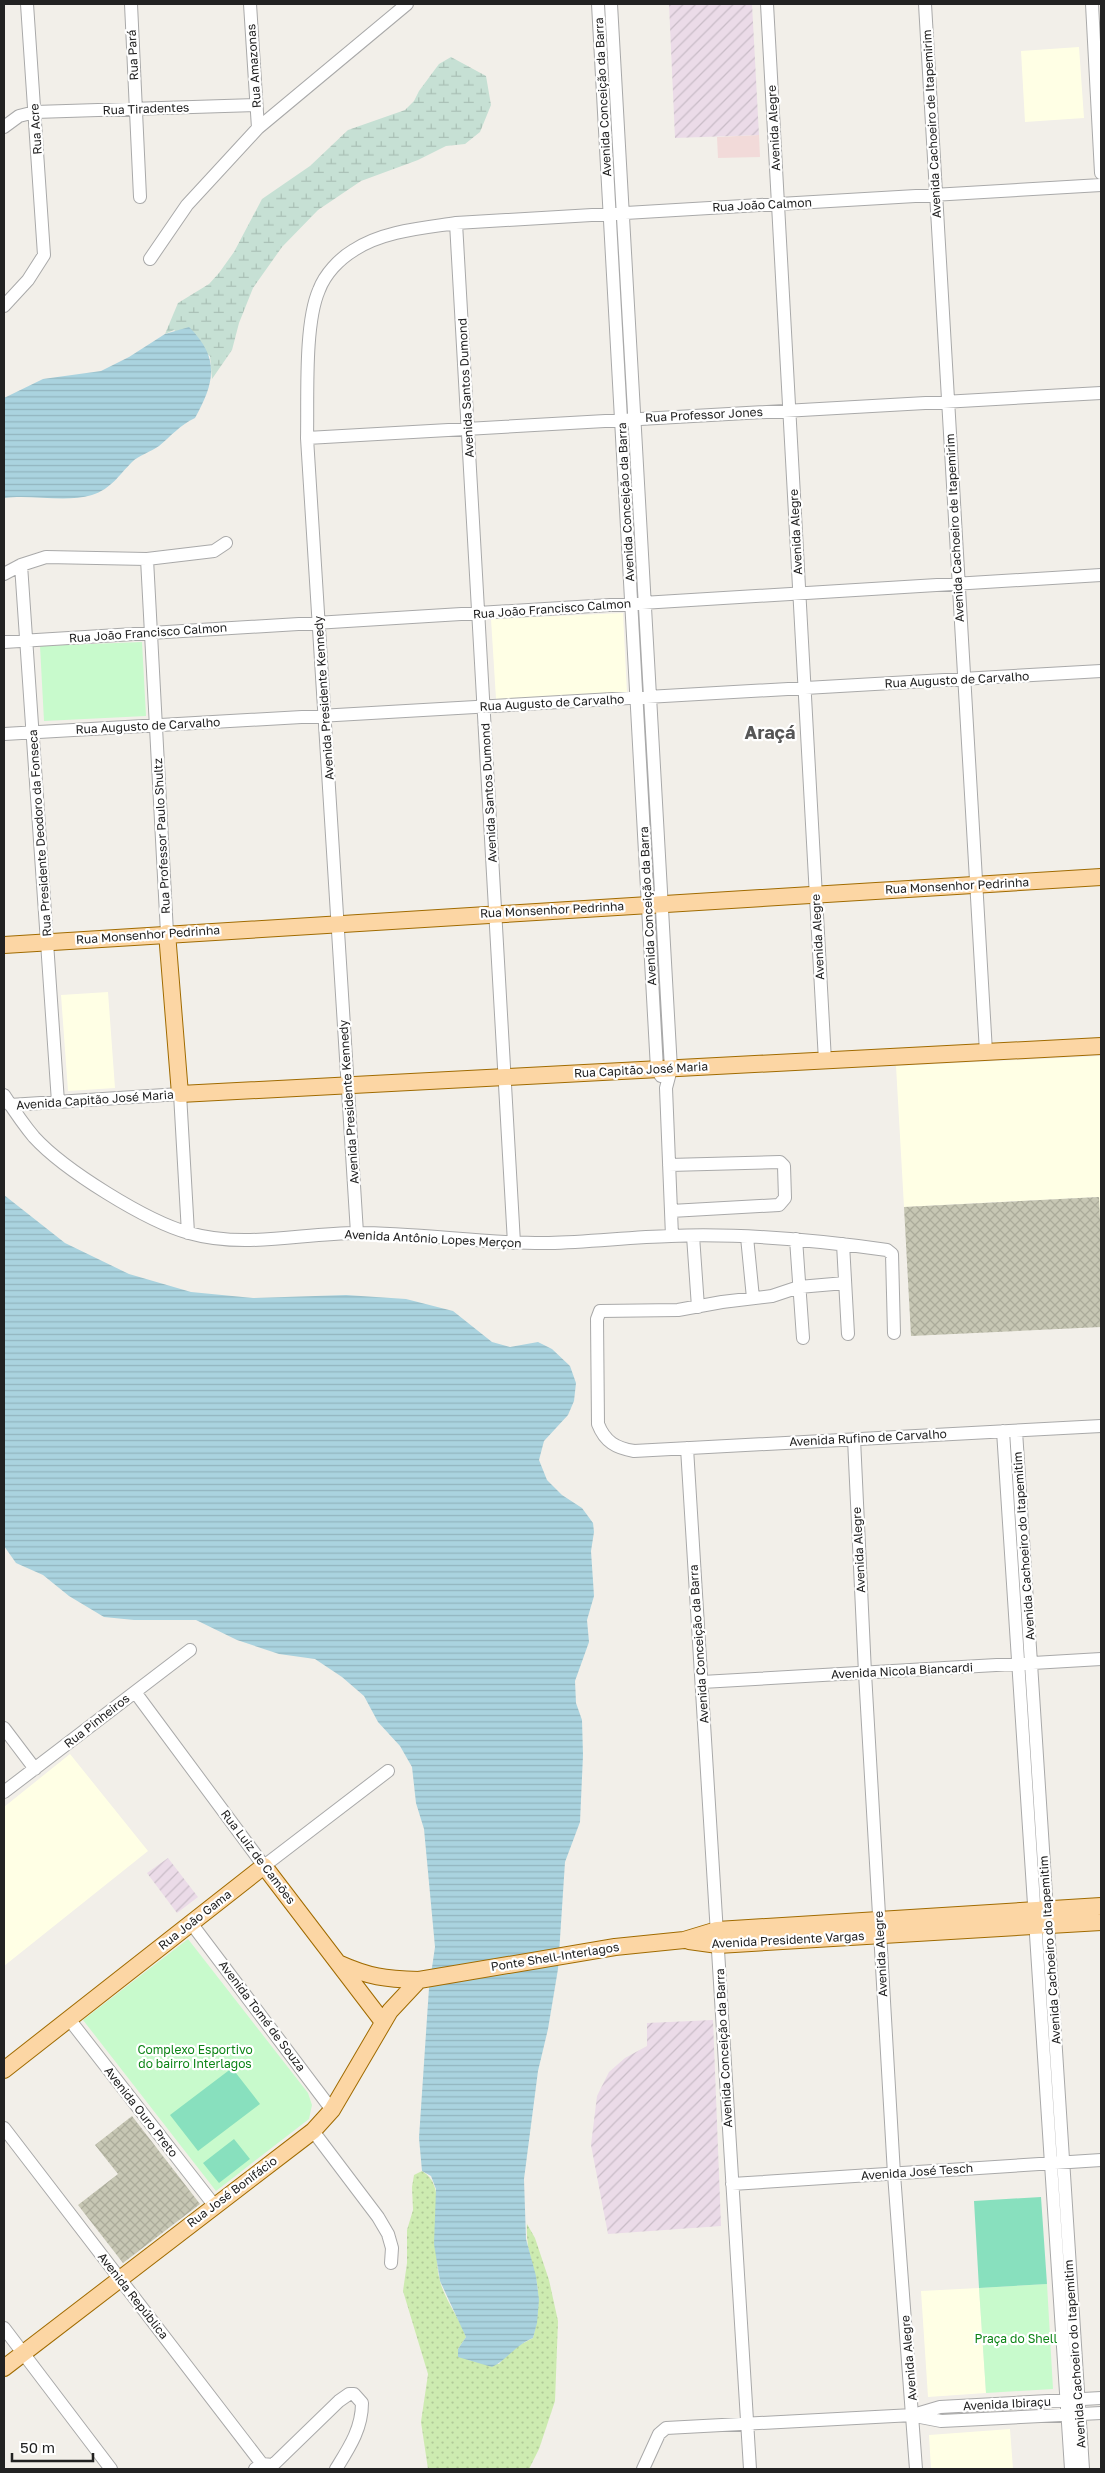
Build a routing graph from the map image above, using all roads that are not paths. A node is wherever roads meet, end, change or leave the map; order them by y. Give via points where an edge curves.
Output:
1 (27, 4) edge
2 (130, 4) edge
3 (250, 4) edge
4 (407, 4) edge
5 (598, 4) edge
6 (612, 4) edge
7 (767, 4) edge
8 (925, 4) edge
9 (1092, 4) edge
10 (1098, 68) edge
11 (256, 105) junction
12 (136, 109) junction
13 (35, 112) junction
14 (4, 128) edge
15 (258, 128) junction
16 (1101, 173) edge
17 (1101, 185) edge
18 (936, 195) junction
19 (140, 197) dead end
20 (778, 204) junction
21 (610, 214) junction
22 (623, 214) junction
23 (456, 223) junction
24 (423, 228) joint
25 (150, 259) dead end
26 (4, 306) edge
27 (1101, 392) edge
28 (948, 401) junction
29 (789, 410) junction
30 (635, 419) junction
31 (621, 420) junction
32 (468, 429) junction
33 (307, 438) junction
34 (226, 543) dead end
35 (147, 559) junction
36 (21, 565) junction
37 (4, 574) edge
38 (1101, 575) edge
39 (959, 584) junction
40 (799, 594) junction
41 (645, 603) junction
42 (631, 604) junction
43 (478, 613) junction
44 (319, 623) junction
45 (151, 633) junction
46 (26, 641) junction
47 (4, 642) edge
48 (1101, 671) edge
49 (964, 679) junction
50 (804, 688) junction
51 (650, 697) junction
52 (637, 698) junction
53 (484, 707) junction
54 (325, 716) junction
55 (156, 726) junction
56 (33, 733) junction
57 (4, 734) edge
58 (1101, 877) edge
59 (976, 884) junction
60 (816, 894) junction
61 (655, 904) junction
62 (495, 913) junction
63 (338, 923) junction
64 (167, 933) junction
65 (47, 943) junction
66 (4, 945) edge
67 (1101, 1046) edge
68 (986, 1052) junction
69 (825, 1061) junction
70 (664, 1069) junction
71 (505, 1077) junction
72 (348, 1085) junction
73 (180, 1094) junction
74 (7, 1100) edge
75 (58, 1102) junction
76 (669, 1165) junction
77 (671, 1210) junction
78 (188, 1233) junction
79 (357, 1233) junction
80 (672, 1236) junction
81 (693, 1236) junction
82 (747, 1237) junction
83 (796, 1238) junction
84 (514, 1243) junction
85 (843, 1244) junction
86 (845, 1283) junction
87 (799, 1287) junction
88 (753, 1298) junction
89 (698, 1307) junction
90 (894, 1333) dead end
91 (848, 1334) dead end
92 (803, 1338) dead end
93 (1101, 1426) edge
94 (1016, 1430) junction
95 (1003, 1431) junction
96 (854, 1439) junction
97 (687, 1448) junction
98 (190, 1650) dead end
99 (1101, 1659) edge
100 (1031, 1663) junction
101 (1018, 1664) junction
102 (865, 1673) junction
103 (702, 1682) junction
104 (135, 1692) junction
105 (4, 1728) edge
106 (35, 1769) junction
107 (388, 1771) dead end
108 (4, 1792) edge
109 (264, 1866) junction
110 (1101, 1906) edge
111 (1041, 1918) junction
112 (1101, 1922) edge
113 (191, 1923) junction
114 (880, 1928) junction
115 (717, 1937) junction
116 (684, 1940) joint
117 (338, 1963) junction
118 (423, 1979) junction
119 (69, 2019) junction
120 (383, 2022) junction
121 (4, 2070) edge
122 (332, 2110) junction
123 (4, 2128) edge
124 (313, 2131) junction
125 (1101, 2160) edge
126 (1057, 2163) junction
127 (894, 2174) junction
128 (732, 2184) junction
129 (214, 2205) junction
130 (391, 2263) dead end
131 (120, 2278) junction
132 (4, 2328) edge
133 (23, 2353) junction
134 (4, 2368) edge
135 (1101, 2398) edge
136 (1072, 2400) junction
137 (1101, 2412) edge
138 (1073, 2414) junction
139 (913, 2415) junction
140 (747, 2422) junction
141 (268, 2467) edge
142 (112, 2469) edge
143 (336, 2469) edge
144 (643, 2469) edge
145 (750, 2469) edge
146 (916, 2469) edge
147 (1070, 2469) edge
148 (1083, 2469) edge

1 - 13 street, Rua Acre
2 - 12 street, Rua Pará
3 - 11 street, Rua Amazonas
4 - 15 street
5 - 21 street, Avenida Conceição da Barra
6 - 22 street, Avenida Conceição da Barra
7 - 20 street, Avenida Alegre
8 - 18 street, Avenida Cachoeiro de Itapemirim
9 - 10 street
10 - 16 street
11 - 12 street, Rua Tiradentes
11 - 15 street, Rua Amazonas
12 - 13 street, Rua Tiradentes
12 - 19 street, Rua Pará
13 - 14 street via 19,116
13 - 26 street, Rua Acre via 44,255 28,280
15 - 25 street via 187,205
17 - 18 street, Rua João Calmon
18 - 20 street, Rua João Calmon
18 - 28 street, Avenida Cachoeiro de Itapemirim
20 - 22 street, Rua João Calmon
20 - 29 street, Avenida Alegre
21 - 22 street, Rua João Calmon
21 - 23 street, Rua João Calmon
21 - 31 street, Avenida Conceição da Barra
22 - 30 street, Avenida Conceição da Barra
23 - 24 street, Rua João Calmon
23 - 32 street, Avenida Santos Dumond
24 - 33 street, Avenida Presidente Kennedy via 381,238 354,250 332,269 319,289 311,318
27 - 28 street, Rua Professor Jones
28 - 29 street, Rua Professor Jones
28 - 39 street, Avenida Cachoeiro de Itapemirim
29 - 30 street, Rua Professor Jones
29 - 40 street, Avenida Alegre
30 - 31 street, Rua Professor Jones
30 - 41 street, Avenida Conceição da Barra
31 - 32 street, Rua Professor Jones
31 - 42 street, Avenida Conceição da Barra
32 - 33 street, Rua Professor Jones
32 - 43 street, Avenida Santos Dumond
33 - 44 street, Avenida Presidente Kennedy
34 - 35 street via 214,551
35 - 36 street via 56,557
35 - 45 street, Rua Professor Paulo Shultz
36 - 37 street
36 - 46 street, Rua Presidente Deodoro da Fonseca
38 - 39 street, Rua João Francisco Calmon
39 - 40 street, Rua João Francisco Calmon
39 - 49 street, Avenida Cachoeiro de Itapemirim
40 - 41 street, Rua João Francisco Calmon
40 - 50 street, Avenida Alegre
41 - 42 street, Rua João Francisco Calmon
41 - 51 street, Avenida Conceição da Barra
42 - 43 street, Rua João Francisco Calmon
42 - 52 street, Avenida Conceição da Barra
43 - 44 street, Rua João Francisco Calmon
43 - 53 street, Avenida Santos Dumond
44 - 45 street, Rua João Francisco Calmon
44 - 54 street, Avenida Presidente Kennedy
45 - 46 street, Rua João Francisco Calmon
45 - 55 street, Rua Professor Paulo Shultz
46 - 47 street, Rua João Francisco Calmon
46 - 56 street, Rua Presidente Deodoro da Fonseca
48 - 49 street, Rua Augusto de Carvalho
49 - 50 street, Rua Augusto de Carvalho
49 - 59 street, Avenida Cachoeiro de Itapemirim
50 - 51 street, Rua Augusto de Carvalho
50 - 60 street, Avenida Alegre
51 - 52 street, Rua Augusto de Carvalho
51 - 61 street, Avenida Conceição da Barra
52 - 53 street, Rua Augusto de Carvalho
52 - 61 street, Avenida Conceição da Barra
53 - 54 street, Rua Augusto de Carvalho
53 - 62 street, Avenida Santos Dumond
54 - 55 street, Rua Augusto de Carvalho
54 - 63 street, Avenida Presidente Kennedy
55 - 56 street, Rua Augusto de Carvalho
55 - 64 street, Rua Professor Paulo Shultz
56 - 57 street, Rua Augusto de Carvalho
56 - 65 street, Rua Presidente Deodoro da Fonseca
58 - 59 main road, Rua Monsenhor Pedrinha
59 - 60 main road, Rua Monsenhor Pedrinha
59 - 68 street, Avenida Cachoeiro de Itapemirim
60 - 61 main road, Rua Monsenhor Pedrinha
60 - 69 street, Avenida Alegre
61 - 62 main road, Rua Monsenhor Pedrinha
61 - 70 street, Avenida Conceição da Barra
62 - 63 main road, Rua Monsenhor Pedrinha
62 - 71 street, Avenida Santos Dumond
63 - 64 main road, Rua Monsenhor Pedrinha
63 - 72 street, Avenida Presidente Kennedy
64 - 65 main road, Rua Monsenhor Pedrinha
64 - 73 main road, Rua Professor Paulo Shultz
65 - 66 main road, Rua Monsenhor Pedrinha
65 - 75 street, Rua Presidente Deodoro da Fonseca
67 - 68 main road, Rua Capitão José Maria
68 - 69 main road, Rua Capitão José Maria
69 - 70 main road, Rua Capitão José Maria
70 - 71 main road, Rua Capitão José Maria
70 - 76 street, Avenida Conceição da Barra
71 - 72 main road, Rua Capitão José Maria
71 - 84 street, Avenida Santos Dumond
72 - 73 main road, Rua Capitão José Maria
72 - 79 street, Avenida Presidente Kennedy
73 - 75 street, Avenida Capitão José Maria
73 - 78 street, Rua Professor Paulo Shultz
74 - 75 street, Avenida Capitão José Maria
74 - 78 street, Avenida Antônio Lopes Merçon via 35,1138 64,1162 107,1193
76 - 77 street, Avenida Conceição da Barra
76 - 77 street via 777,1161 784,1166 785,1198 782,1204
77 - 80 street, Avenida Conceição da Barra
78 - 79 street, Avenida Antônio Lopes Merçon via 224,1240 260,1241
79 - 84 street, Avenida Antônio Lopes Merçon
80 - 81 street, Avenida Antônio Lopes Merçon
80 - 84 street, Avenida Antônio Lopes Merçon
81 - 82 street, Avenida Antônio Lopes Merçon
81 - 89 street
82 - 83 street, Avenida Antônio Lopes Merçon
82 - 88 street
83 - 85 street, Avenida Antônio Lopes Merçon
83 - 87 street
85 - 86 street
85 - 90 street, Avenida Antônio Lopes Merçon via 892,1254
86 - 87 street
86 - 91 street
87 - 88 street
87 - 92 street
88 - 89 street
89 - 97 street, Avenida Rufino de Carvalho via 670,1311 605,1309 598,1314 598,1424 602,1434 620,1448 634,1451
93 - 94 street, Avenida Rufino de Carvalho
94 - 95 street, Avenida Rufino de Carvalho
94 - 100 street, Avenida Cachoeiro do Itapemitim
95 - 96 street, Avenida Rufino de Carvalho
95 - 101 street
96 - 97 street, Avenida Rufino de Carvalho
96 - 102 street, Avenida Alegre
97 - 103 street, Avenida Conceição da Barra
98 - 104 street, Rua Pinheiros
99 - 100 street, Avenida Nicola Biancardi
100 - 101 street, Avenida Nicola Biancardi
100 - 111 street, Avenida Cachoeiro do Itapemitim
101 - 102 street, Avenida Nicola Biancardi
101 - 111 street
102 - 103 street, Avenida Nicola Biancardi
102 - 114 street, Avenida Alegre
103 - 115 street, Avenida Conceição da Barra
104 - 106 street, Rua Pinheiros
104 - 109 street, Rua Luiz de Camões
105 - 106 street
106 - 108 street, Rua Pinheiros
107 - 109 street, Rua João Gama
109 - 113 main road, Rua João Gama
109 - 117 main road, Rua Luiz de Camões
110 - 111 main road, Avenida Presidente Vargas
111 - 112 main road, Avenida Presidente Vargas
111 - 114 main road, Avenida Presidente Vargas
111 - 126 street
113 - 119 main road, Rua João Gama
113 - 122 street, Avenida Tomé de Souza
114 - 115 main road, Avenida Presidente Vargas
114 - 127 street, Avenida Alegre
115 - 116 main road, Avenida Presidente Vargas
115 - 128 street, Avenida Conceição da Barra
116 - 118 main road, Ponte Shell-Interlagos via 615,1947
117 - 118 main road, Ponte Shell-Interlagos via 365,1975
117 - 120 main road, Rua Luiz de Camões
118 - 120 main road, Rua José Bonifácio
119 - 121 main road, Rua João Gama
119 - 129 street, Avenida Ouro Preto
120 - 122 main road, Rua José Bonifácio
122 - 124 main road, Rua José Bonifácio
123 - 131 street, Avenida República
124 - 129 main road, Rua José Bonifácio
124 - 130 street via 378,2217 392,2248
125 - 126 street, Avenida José Tesch
126 - 127 street, Avenida José Tesch
126 - 136 street
127 - 128 street, Avenida José Tesch
127 - 139 street, Avenida Alegre
128 - 140 street, Avenida Conceição da Barra
129 - 131 main road, Rua José Bonifácio
131 - 133 main road, Rua José Bonifácio
131 - 141 street, Avenida República
132 - 133 street
133 - 134 main road, Rua José Bonifácio
133 - 142 street
135 - 136 street, Avenida Ibiraçu
136 - 138 street
136 - 139 street, Avenida Ibiraçu via 940,2407
137 - 138 street, Avenida Ibiraçu
138 - 139 street, Avenida Ibiraçu via 941,2421
138 - 147 street
138 - 148 street, Avenida Cachoeiro do Itapemitim
139 - 140 street, Avenida Ibiraçu
139 - 146 street, Avenida Alegre
140 - 144 street, Avenida Ibiraçu via 662,2430
140 - 145 street, Avenida Conceição da Barra
141 - 143 street via 339,2401 348,2394 354,2394 362,2403 362,2418 354,2440

